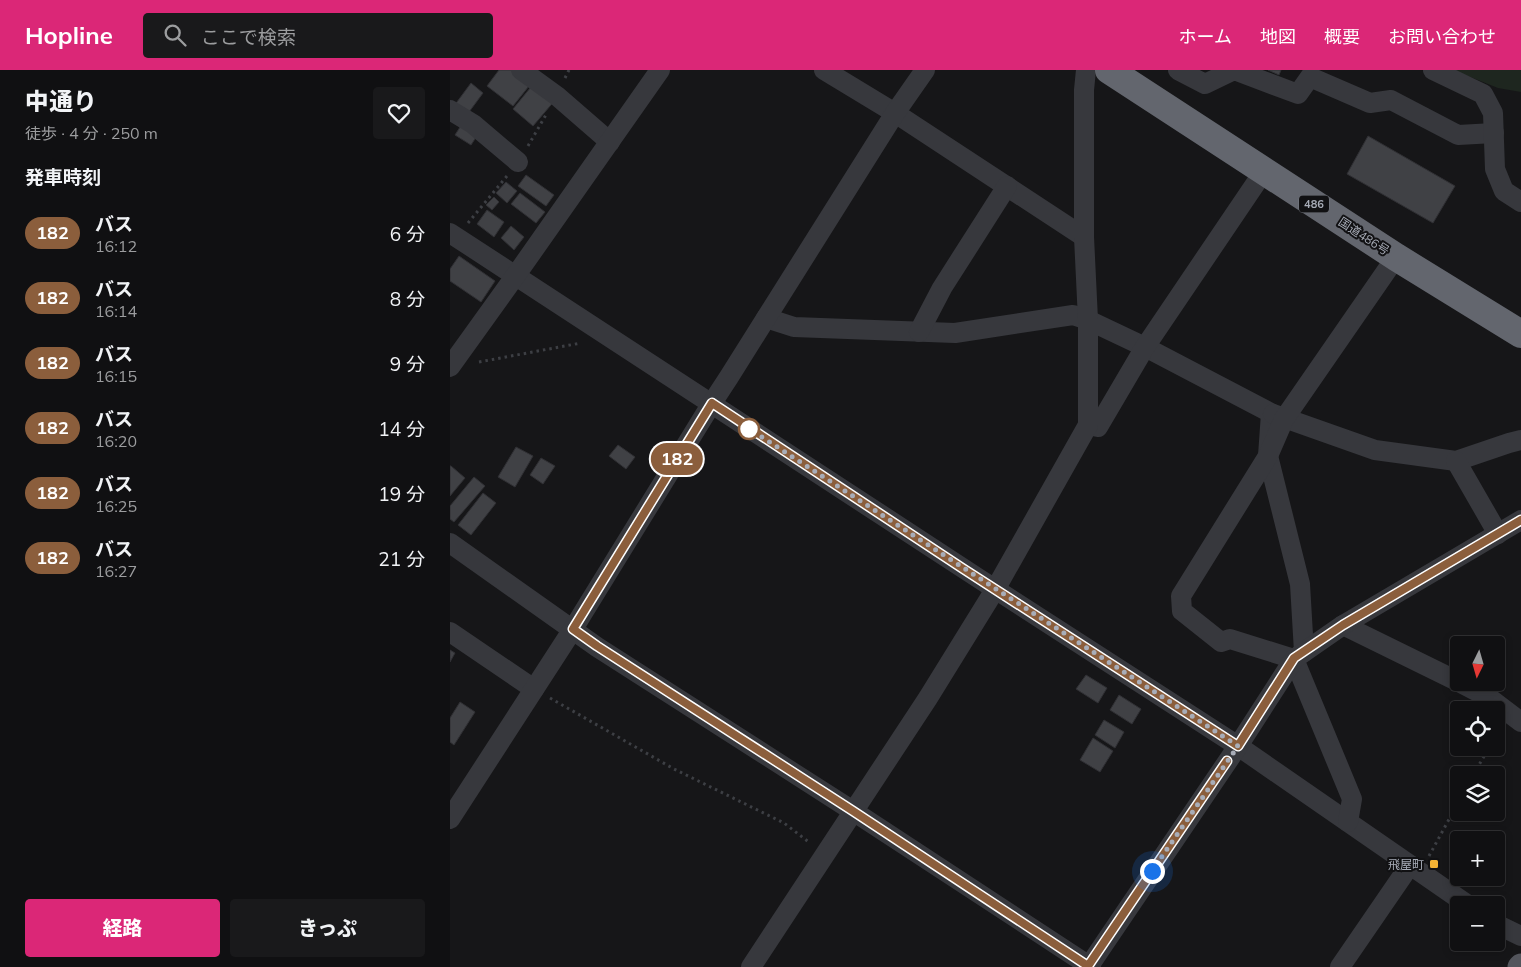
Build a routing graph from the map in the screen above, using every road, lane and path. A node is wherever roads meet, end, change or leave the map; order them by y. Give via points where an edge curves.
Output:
1 (522, 70) edge
2 (660, 70) edge
3 (824, 70) edge
4 (925, 70) edge
5 (1086, 70) edge
6 (1178, 70) edge
7 (1433, 70) edge
8 (1122, 74) edge
9 (450, 110) edge
10 (894, 113) junction
11 (1494, 133) junction
12 (610, 142) junction
13 (518, 162) dead end
14 (1264, 171) junction
15 (1007, 186) junction
16 (1521, 202) edge
17 (450, 233) edge
18 (1084, 237) junction
19 (1396, 257) junction
20 (516, 275) junction
21 (766, 318) junction
22 (1088, 320) junction
23 (919, 332) junction
24 (1521, 334) edge
25 (611, 338) junction
26 (1144, 347) junction
27 (478, 362) dead end
28 (450, 366) edge
29 (712, 403) junction
30 (1278, 416) junction
31 (1088, 425) junction
32 (1521, 440) edge
33 (1268, 456) junction
34 (1456, 461) junction
35 (1521, 520) edge
36 (1498, 534) junction
37 (450, 543) edge
38 (996, 588) junction
39 (1343, 625) junction
40 (573, 629) junction
41 (450, 632) edge
42 (1299, 655) junction
43 (1450, 678) edge
44 (534, 689) junction
45 (1476, 691) edge
46 (1521, 722) edge
47 (1238, 746) junction
48 (853, 811) junction
49 (1450, 815) edge
50 (450, 819) edge
51 (1348, 822) junction
52 (825, 854) junction
53 (1415, 868) junction
54 (1455, 896) edge
55 (1505, 928) edge
56 (1521, 936) edge
57 (1090, 966) edge
58 (751, 967) edge
59 (1340, 967) edge

1 - 12 street
2 - 12 street
3 - 10 street
4 - 10 street
5 - 18 street
6 - 11 street via 1205,84 1234,70 1298,94 1310,77 1370,103 1391,100 1458,135
7 - 11 street via 1483,94 1493,113
8 - 14 highway, 国道486号 / 486
9 - 13 street via 473,124
10 - 15 street
10 - 21 street
11 - 16 street via 1495,169 1504,191
12 - 20 street
14 - 19 highway, 国道486号 / 486
14 - 26 street
15 - 18 street
15 - 23 street via 942,288
17 - 20 street
18 - 22 street
19 - 24 highway, 国道486号 / 486
19 - 30 street
20 - 25 street
20 - 28 street
21 - 23 street via 794,327
21 - 29 street
22 - 23 street via 1073,314 955,333
22 - 26 street
22 - 31 street
25 - 27 path
25 - 29 street
26 - 30 street
26 - 31 street via 1098,427
29 - 38 street
29 - 40 street
30 - 33 street
30 - 34 street via 1376,450
31 - 38 street
32 - 34 street
33 - 42 street via 1300,584
33 - 42 street via 1181,596 1182,611 1221,642 1230,639
34 - 36 street
35 - 36 street
36 - 39 street
37 - 40 street
38 - 47 street
38 - 48 street
39 - 42 street
39 - 43 street
40 - 44 street
40 - 48 street
41 - 44 street
42 - 47 street
42 - 51 street via 1352,799
44 - 50 street
44 - 52 path via 674,769 784,823
45 - 46 street
47 - 51 street
47 - 57 street
48 - 52 street
48 - 57 street
49 - 53 path
51 - 53 street
52 - 58 street
53 - 54 street
53 - 59 street
55 - 56 street

